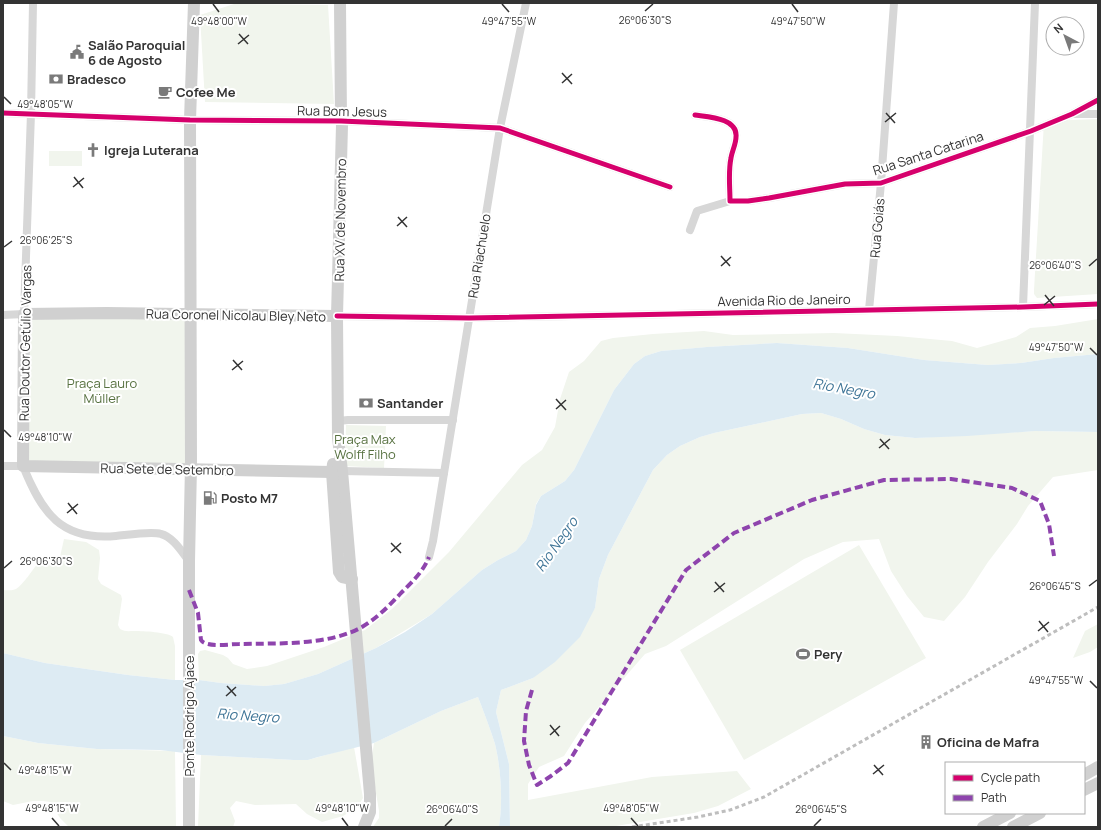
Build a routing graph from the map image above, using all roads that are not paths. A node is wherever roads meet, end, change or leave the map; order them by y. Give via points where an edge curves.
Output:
1 (33, 3) edge
2 (194, 3) edge
3 (340, 3) edge
4 (526, 3) edge
5 (894, 3) edge
6 (1035, 3) edge
7 (1098, 100) edge
8 (3, 113) edge
9 (31, 113) junction
10 (1072, 114) junction
11 (1098, 114) edge
12 (695, 115) dead end
13 (190, 120) junction
14 (341, 121) junction
15 (500, 128) junction
16 (1031, 131) junction
17 (880, 183) junction
18 (670, 187) dead end
19 (730, 201) junction
20 (690, 230) dead end
21 (1098, 304) edge
22 (1023, 307) junction
23 (869, 310) junction
24 (24, 314) junction
25 (190, 314) junction
26 (3, 315) edge
27 (337, 316) junction
28 (469, 318) junction
29 (453, 420) junction
30 (338, 421) junction
31 (3, 466) edge
32 (23, 466) junction
33 (190, 469) junction
34 (337, 472) junction
35 (444, 473) junction
36 (429, 557) dead end
37 (189, 561) junction
38 (1098, 767) edge
39 (1085, 774) edge
40 (1098, 783) edge
41 (1085, 790) edge
42 (1008, 814) edge
43 (1038, 814) edge
44 (189, 827) edge
45 (364, 827) edge
46 (983, 827) edge
47 (1014, 827) edge

1 - 9 street, Rua Doutor Getúlio Vargas
2 - 13 main road, Ponte Rodrigo Ajace
3 - 14 main road, Rua XV de Novembro
4 - 15 street, Rua Riachuelo
5 - 17 street, Rua Goiás
6 - 16 street
7 - 10 street, Rua Santa Catarina
8 - 9 street, Rua Bom Jesus
9 - 13 street, Rua Bom Jesus
9 - 24 street, Rua Doutor Getúlio Vargas
10 - 11 street, Rua Santa Catarina
10 - 16 street, Rua Santa Catarina
12 - 19 street via 726,121 734,127 736,135 731,158
13 - 14 street, Rua Bom Jesus
13 - 25 main road, Ponte Rodrigo Ajace
14 - 15 street, Rua Bom Jesus
14 - 27 main road, Rua XV de Novembro
15 - 18 street, Rua Bom Jesus
15 - 28 street, Rua Riachuelo
16 - 17 street, Rua Santa Catarina
16 - 22 street
17 - 19 street, Rua Santa Catarina via 845,184 769,198
17 - 23 street, Rua Goiás
19 - 20 street, Rua Santa Catarina via 696,211
21 - 22 street, Avenida Rio de Janeiro
22 - 23 street, Avenida Rio de Janeiro
23 - 28 street, Avenida Rio de Janeiro
24 - 25 main road, Rua Coronel Nicolau Bley Neto
24 - 26 street, Rua Coronel Nicolau Bley Neto
24 - 32 main road, Rua Doutor Getúlio Vargas
25 - 27 main road, Rua Coronel Nicolau Bley Neto
25 - 33 main road, Ponte Rodrigo Ajace
27 - 28 street, Rua Coronel Nicolau Bley Neto
27 - 30 main road, Rua XV de Novembro
28 - 29 street, Rua Riachuelo
29 - 30 street
29 - 35 street, Rua Riachuelo
30 - 34 main road, Rua XV de Novembro
31 - 32 street, Rua Sete de Setembro
32 - 33 main road, Rua Sete de Setembro
32 - 37 street via 42,505 52,519 65,528 101,538 162,534 174,542
33 - 34 main road, Rua Sete de Setembro
33 - 37 main road, Ponte Rodrigo Ajace
34 - 35 street, Rua Sete de Setembro
34 - 45 main road, Rua XV de Novembro via 339,572 342,577 352,579 368,764 371,804
35 - 36 street, Rua Riachuelo
37 - 44 main road, Ponte Rodrigo Ajace
38 - 39 main road
40 - 41 main road
42 - 46 main road
43 - 47 main road

